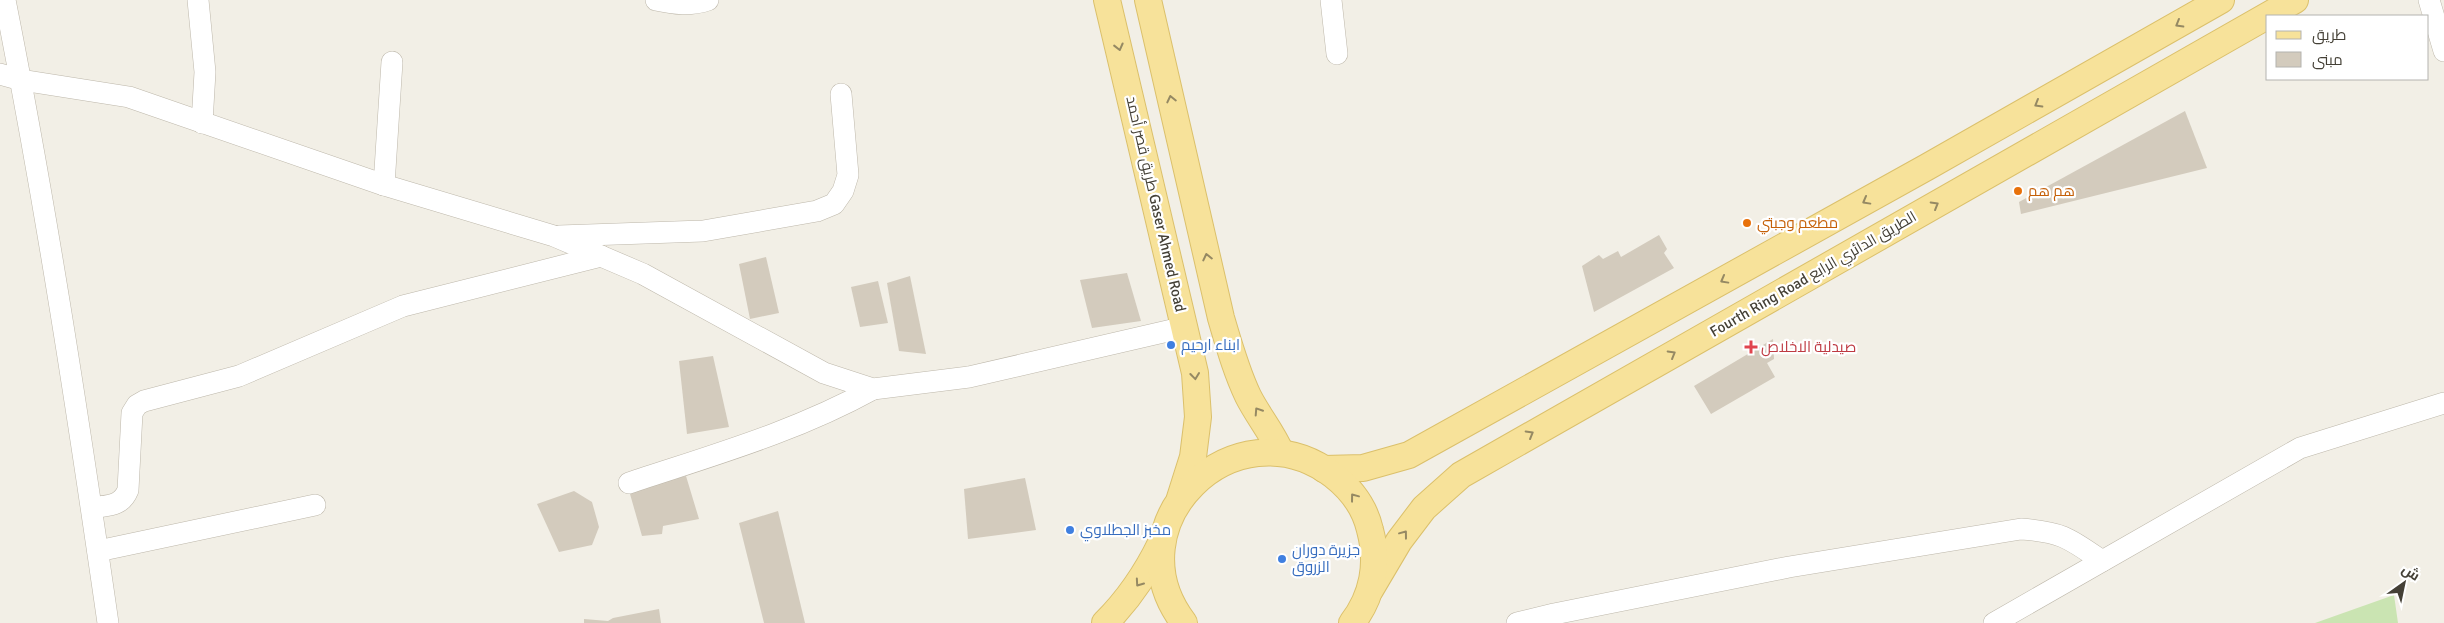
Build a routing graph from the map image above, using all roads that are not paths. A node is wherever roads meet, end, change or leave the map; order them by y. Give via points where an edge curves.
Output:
1 (5, 0) edge
2 (198, 0) edge
3 (656, 0) edge
4 (708, 0) edge
5 (1107, 0) edge
6 (1148, 0) edge
7 (1331, 0) edge
8 (2221, 0) edge
9 (2295, 0) edge
10 (2429, 0) edge
11 (2269, 15) edge
12 (2266, 17) edge
13 (2444, 51) edge
14 (1337, 54) dead end
15 (392, 62) dead end
16 (0, 74) edge
17 (21, 80) junction
18 (841, 94) dead end
19 (202, 123) junction
20 (384, 185) junction
21 (554, 236) junction
22 (602, 256) junction
23 (1186, 327) junction
24 (872, 389) junction
25 (2444, 403) edge
26 (1281, 453) junction
27 (1324, 469) junction
28 (629, 483) dead end
29 (1180, 498) junction
30 (315, 505) dead end
31 (92, 508) junction
32 (1163, 540) junction
33 (98, 551) junction
34 (2102, 560) junction
35 (1360, 612) edge
36 (108, 623) edge
37 (1105, 623) edge
38 (1184, 623) edge
39 (1520, 623) edge
40 (1994, 623) edge

1 - 17 street
2 - 19 street via 205,72
3 - 4 street via 674,4
5 -> 23 main road, طريق قصر أحمد Gaser Ahmed Road
26 -> 6 main road via 1273,433 1249,397 1233,359
7 - 14 street
8 -> 27 main road via 1409,455 1363,468
11 -> 9 main road, Fourth Ring Road الطريق الدائري الرابع
10 - 13 street
35 -> 12 main road, Fourth Ring Road الطريق الدائري الرابع via 1399,541 1424,508 1461,475
15 - 20 street
16 - 17 street
17 - 19 street via 129,98
17 - 31 street
18 - 21 street via 848,175 834,204 817,211 703,231
19 - 20 street
20 - 21 street
21 - 22 street
22 - 24 street via 643,274 824,372
22 - 31 street via 404,306 239,376 144,401 132,413 125,498 118,504
23 - 24 street via 969,377
23 -> 29 main road, طريق قصر أحمد Gaser Ahmed Road via 1195,373 1198,418 1193,457
24 - 28 street via 796,427
25 - 34 street via 2300,448
26 - 27 main road via 1304,458
26 - 29 main road via 1235,457 1196,480
35 -> 27 main road via 1374,568 1374,544 1358,501 1343,483
29 - 32 main road via 1169,518
30 - 33 street
31 - 33 street
32 -> 37 main road via 1147,573 1124,605
32 - 38 main road via 1163,579
33 - 36 street
34 - 39 street via 2057,533 2021,530 1789,567
34 - 40 street

